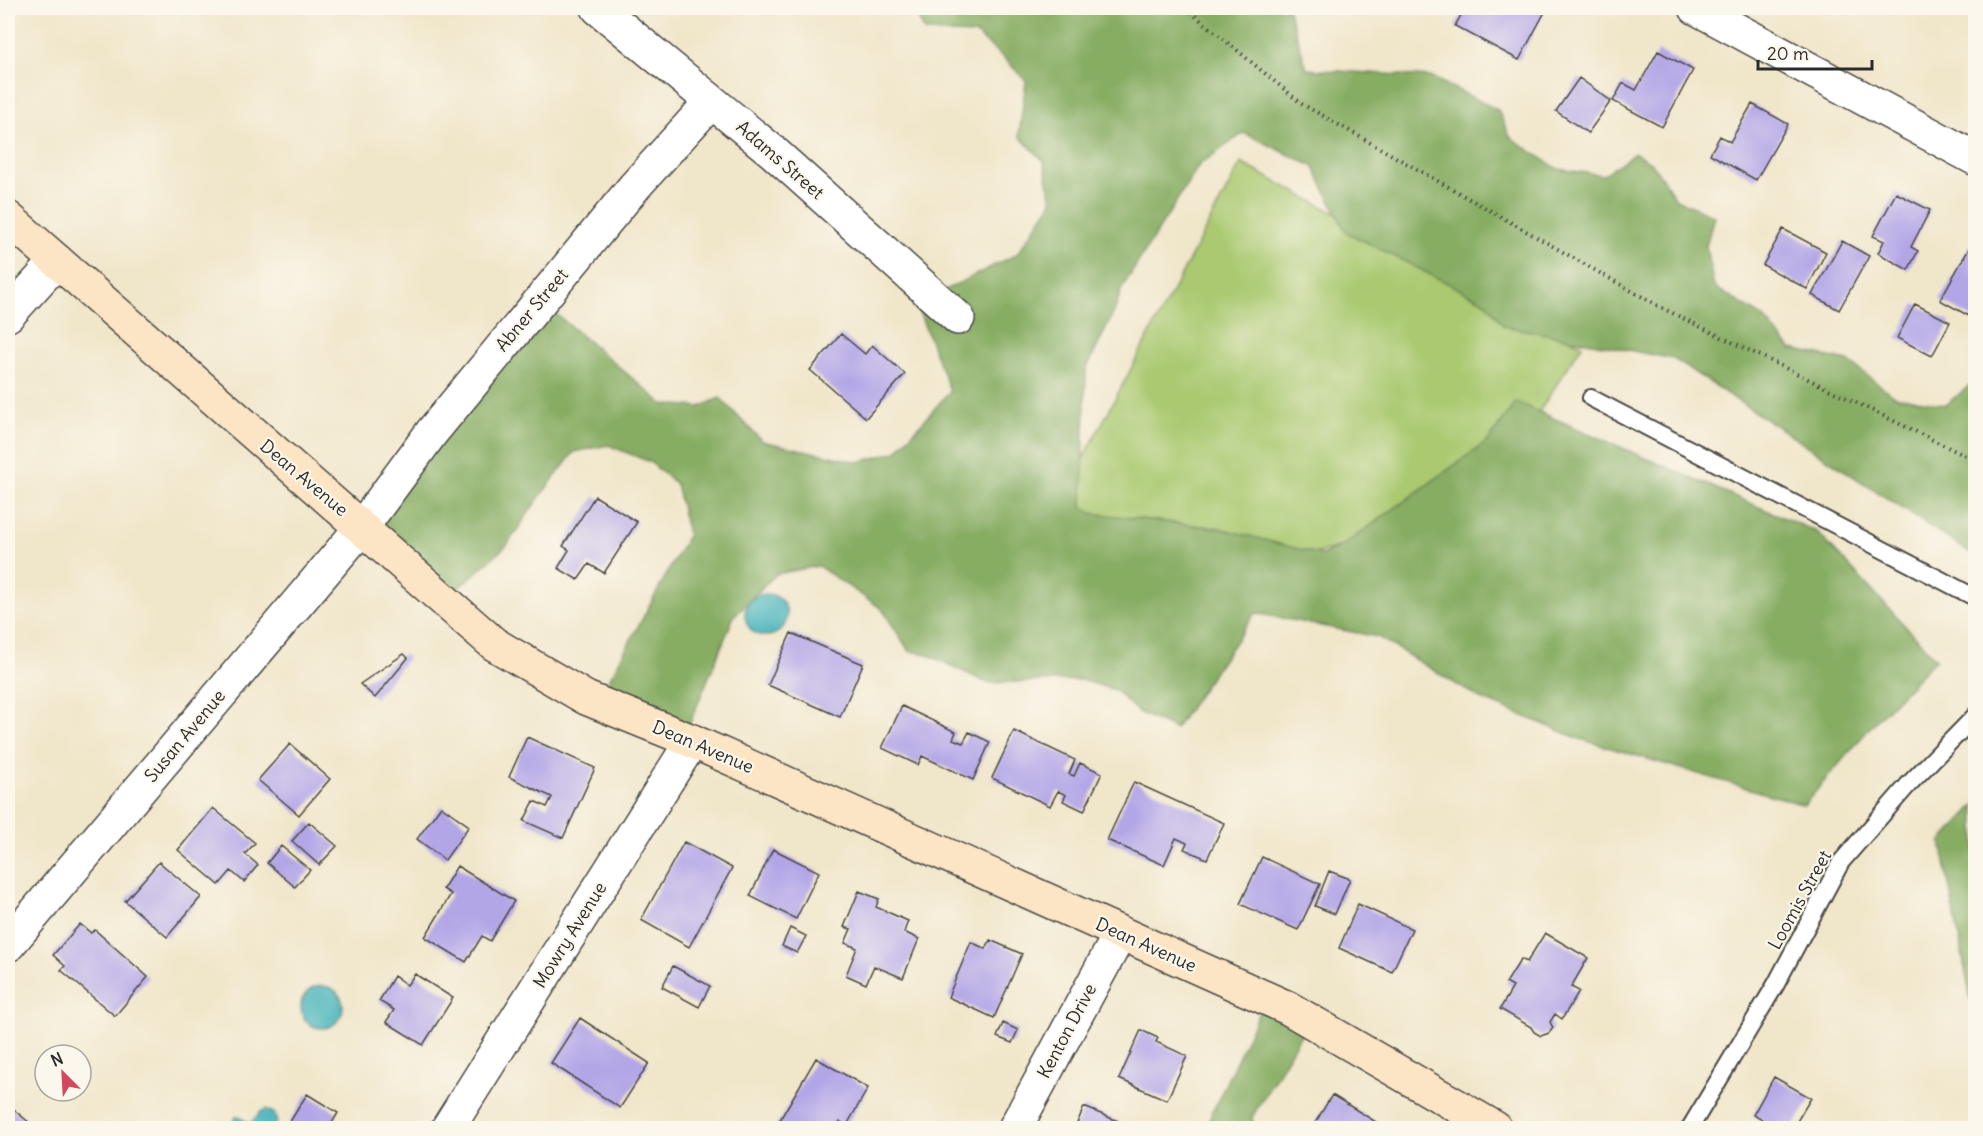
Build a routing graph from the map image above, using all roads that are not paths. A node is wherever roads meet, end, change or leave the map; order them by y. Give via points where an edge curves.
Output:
1 (598, 8) edge
2 (1696, 8) edge
3 (711, 102) junction
4 (1976, 159) edge
5 (8, 218) edge
6 (57, 261) junction
7 (8, 315) edge
8 (958, 318) dead end
9 (1591, 398) dead end
10 (362, 526) junction
11 (1976, 598) edge
12 (1976, 715) edge
13 (692, 741) junction
14 (1120, 934) junction
15 (8, 945) edge
16 (448, 1128) edge
17 (1015, 1128) edge
18 (1495, 1128) edge
19 (1690, 1128) edge

1 - 3 street, Adams Street
2 - 4 street
3 - 8 street, Adams Street via 772,151
3 - 10 street, Abner Street via 524,319
5 - 6 street, Dean Avenue
6 - 7 street
6 - 10 street, Dean Avenue
9 - 11 lane
10 - 13 street, Dean Avenue via 494,644 586,698
10 - 15 street, Susan Avenue
12 - 19 lane, Loomis Street via 1841,862 1776,984
13 - 14 street, Dean Avenue
13 - 16 street, Mowry Avenue
14 - 17 street, Kenton Drive
14 - 18 street, Dean Avenue via 1288,1008

